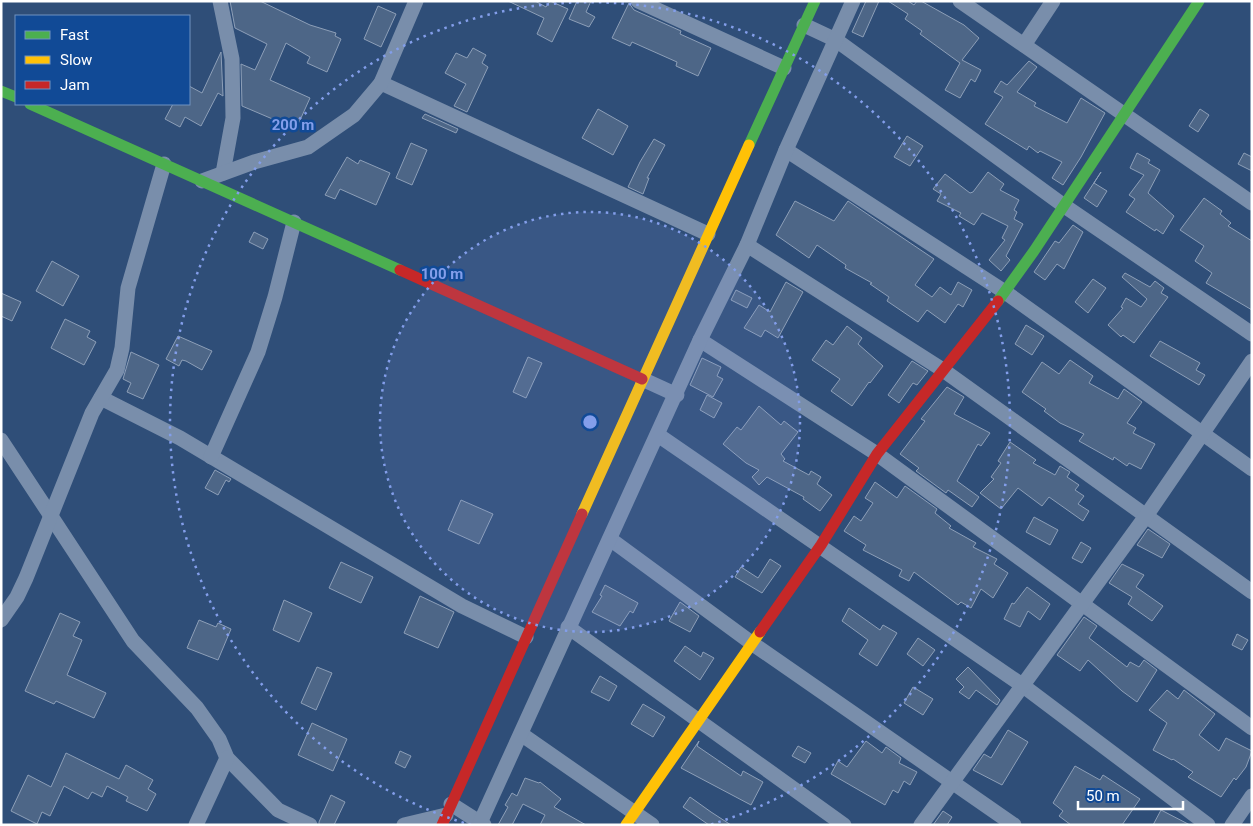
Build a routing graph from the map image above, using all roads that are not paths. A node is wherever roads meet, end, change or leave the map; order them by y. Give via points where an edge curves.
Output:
1 (220, 1) edge
2 (416, 1) edge
3 (638, 1) edge
4 (815, 1) edge
5 (853, 1) edge
6 (960, 1) edge
7 (1053, 1) edge
8 (1199, 1) edge
9 (804, 25) junction
10 (836, 40) junction
11 (1024, 45) junction
12 (784, 68) junction
13 (382, 83) junction
14 (1, 91) edge
15 (15, 98) edge
16 (32, 105) edge
17 (1125, 115) junction
18 (786, 150) junction
19 (164, 164) junction
20 (223, 173) junction
21 (202, 181) junction
22 (1252, 203) edge
23 (1063, 205) junction
24 (294, 222) junction
25 (708, 234) junction
26 (747, 245) junction
27 (1005, 292) junction
28 (1252, 334) edge
29 (700, 340) junction
30 (1252, 362) edge
31 (943, 370) junction
32 (642, 379) junction
33 (677, 395) junction
34 (101, 398) junction
35 (1204, 434) junction
36 (658, 435) junction
37 (1, 440) edge
38 (877, 454) junction
39 (211, 457) junction
40 (1252, 469) edge
41 (52, 516) junction
42 (1146, 516) junction
43 (610, 539) junction
44 (821, 545) junction
45 (1252, 592) edge
46 (1082, 603) junction
47 (1, 620) edge
48 (568, 628) junction
49 (526, 637) junction
50 (753, 644) junction
51 (1022, 685) junction
52 (698, 722) junction
53 (1252, 728) edge
54 (521, 734) junction
55 (227, 758) junction
56 (951, 781) junction
57 (1252, 796) edge
58 (447, 815) edge
59 (630, 818) edge
60 (481, 824) edge
61 (196, 825) edge
62 (310, 825) edge
63 (404, 825) edge
64 (652, 825) edge
65 (844, 825) edge
66 (920, 825) edge
67 (1014, 825) edge
68 (1208, 825) edge
69 (1232, 825) edge

1 - 20 street via 232,69 233,118
2 - 13 street
3 - 12 street
4 - 9 street
5 - 10 street
6 - 11 street
7 - 11 street
8 - 17 street
9 - 10 street
9 - 12 street
10 - 18 street
10 - 23 street
11 - 17 street
12 - 25 street
13 - 20 street via 354,115 308,147
13 - 25 street
14 - 15 street
16 - 19 street
17 - 22 street
17 - 23 street
18 - 26 street
18 - 27 street
19 - 21 street
19 - 34 street via 128,288 117,370
20 - 21 street
21 - 24 street
23 - 27 street
23 - 28 street
24 - 32 street
24 - 39 street via 258,352
25 - 32 street
26 - 29 street
26 - 31 street
27 - 31 street
27 - 35 street
29 - 33 street
29 - 38 street
30 - 35 street
31 - 38 street
31 - 42 street
32 - 33 street
32 - 49 street
33 - 36 street
34 - 39 street
34 - 41 street via 92,412
35 - 40 street
35 - 42 street
36 - 43 street
36 - 44 street
37 - 41 street
38 - 44 street
38 - 46 street
39 - 49 street via 462,606
41 - 47 street via 17,597
41 - 55 street via 133,642 197,708 219,739
42 - 45 street
42 - 46 street
43 - 48 street
43 - 50 street
44 - 50 street
44 - 51 street
46 - 51 street
46 - 53 street
48 - 52 street
48 - 54 street
49 - 58 street
50 - 52 street
50 - 56 street
51 - 56 street
51 - 68 street
52 - 59 street
52 - 65 street
54 - 59 street
54 - 60 street
55 - 61 street
55 - 62 street via 278,810
56 - 66 street
56 - 67 street
57 - 69 street
58 - 60 street
58 - 63 street
59 - 64 street

